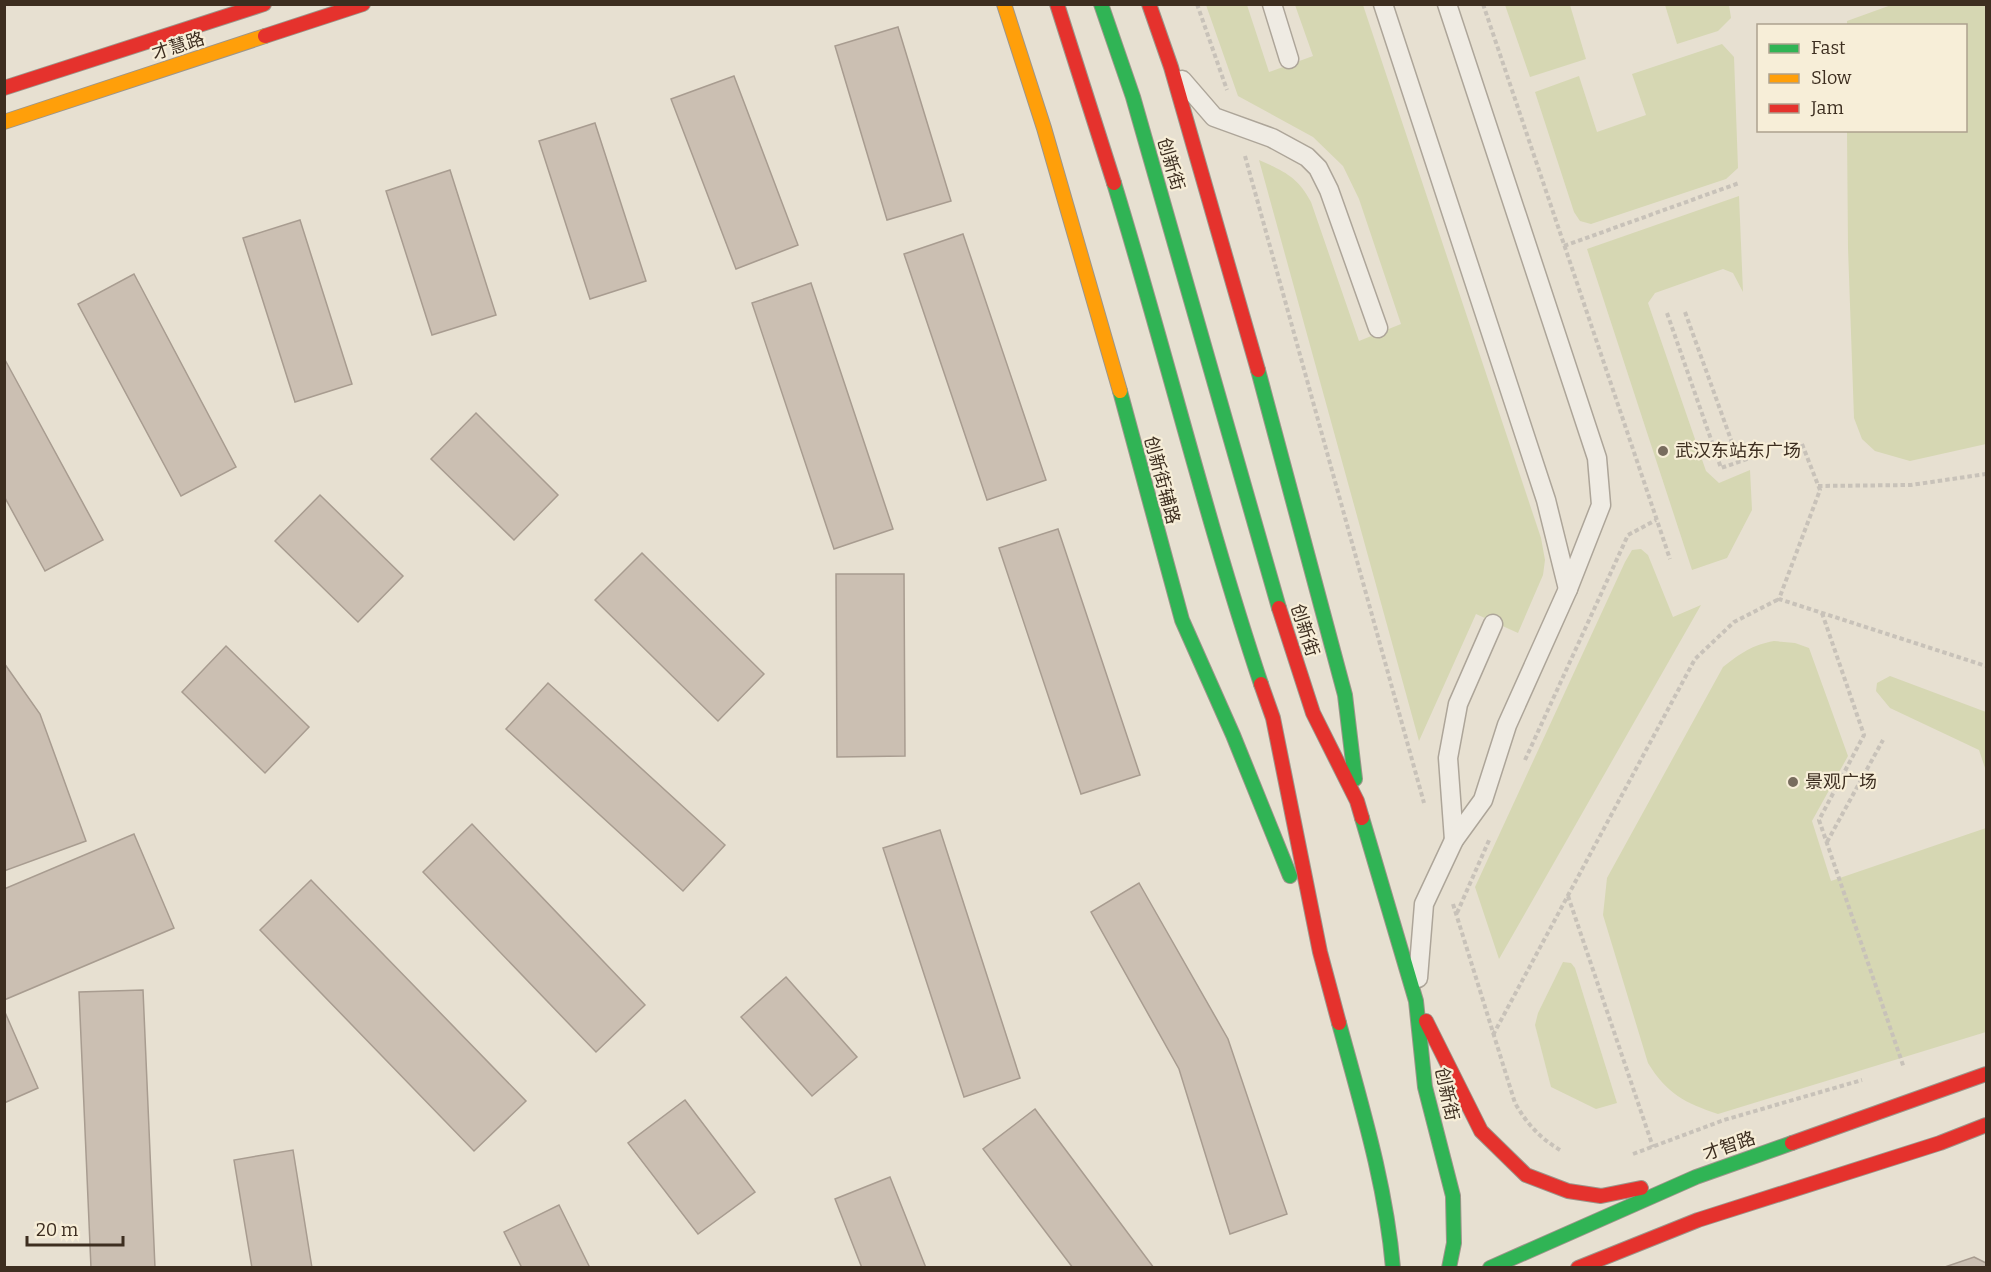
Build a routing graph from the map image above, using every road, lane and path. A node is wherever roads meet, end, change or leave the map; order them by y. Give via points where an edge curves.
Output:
1 (264, 4) edge
2 (363, 4) edge
3 (1004, 4) edge
4 (1057, 4) edge
5 (1101, 4) edge
6 (1149, 4) edge
7 (1197, 4) edge
8 (1272, 4) edge
9 (1383, 4) edge
10 (1447, 4) edge
11 (1483, 4) edge
12 (1289, 59) dead end
13 (1171, 67) junction
14 (4, 88) edge
15 (1227, 91) dead end
16 (4, 122) edge
17 (1244, 150) dead end
18 (1739, 183) dead end
19 (1564, 246) junction
20 (1685, 312) dead end
21 (1667, 313) dead end
22 (1378, 328) dead end
23 (1802, 444) dead end
24 (1750, 458) dead end
25 (1739, 462) junction
26 (1986, 474) edge
27 (1818, 486) junction
28 (1656, 520) junction
29 (1670, 559) dead end
30 (1568, 589) junction
31 (1779, 599) junction
32 (1822, 613) junction
33 (1493, 624) dead end
34 (1986, 666) edge
35 (1882, 740) dead end
36 (1525, 761) dead end
37 (1357, 801) junction
38 (1426, 813) dead end
39 (1490, 837) dead end
40 (1454, 840) junction
41 (1827, 842) junction
42 (1568, 896) junction
43 (1453, 903) dead end
44 (1457, 914) junction
45 (1320, 952) junction
46 (1416, 1001) junction
47 (1493, 1035) junction
48 (1914, 1065) dead end
49 (1986, 1074) edge
50 (1870, 1078) dead end
51 (1986, 1125) edge
52 (1653, 1147) junction
53 (1564, 1153) dead end
54 (1624, 1157) dead end
55 (1696, 1177) junction
56 (1393, 1268) edge
57 (1449, 1268) edge
58 (1490, 1268) edge
59 (1578, 1268) edge

1 - 14 street, 才慧路
2 - 16 street, 才慧路
3 - 45 street, 创新街辅路 via 1095,301 1182,620
4 - 45 street via 1145,285 1233,600 1272,717
5 - 37 street, 创新街 via 1133,97 1272,584 1313,713
6 - 13 street
7 - 15 path
8 - 12 lane
9 - 30 lane via 1546,500
10 - 30 lane via 1597,458 1601,505
11 - 19 path
13 - 22 lane via 1214,117 1272,138 1307,157 1318,168
13 - 37 street via 1342,685
17 - 38 path
18 - 19 path
19 - 28 path
20 - 25 path
21 - 25 path via 1721,468
23 - 27 path
24 - 25 path
26 - 27 path via 1911,485
27 - 31 path via 1820,490
28 - 29 path
28 - 36 path via 1628,535
30 - 40 lane via 1507,725 1483,800
31 - 32 path
31 - 42 path via 1734,622 1695,659
32 - 34 path
32 - 41 path via 1864,735 1820,820
33 - 40 lane via 1458,704 1448,758
35 - 41 path
37 - 46 street, 创新街
39 - 44 path
40 - 46 lane via 1424,904
41 - 48 path via 1904,1068
42 - 47 path
42 - 52 path
43 - 44 path
44 - 47 path
45 - 56 street via 1376,1161
46 - 55 street via 1481,1131 1526,1175 1568,1191 1601,1196
46 - 57 street, 创新街 via 1425,1087 1453,1196 1454,1243
47 - 53 path via 1522,1116 1540,1138
49 - 55 street, 才智路
50 - 52 path via 1724,1120
51 - 59 street via 1698,1220
52 - 54 path
55 - 58 street, 才智路

